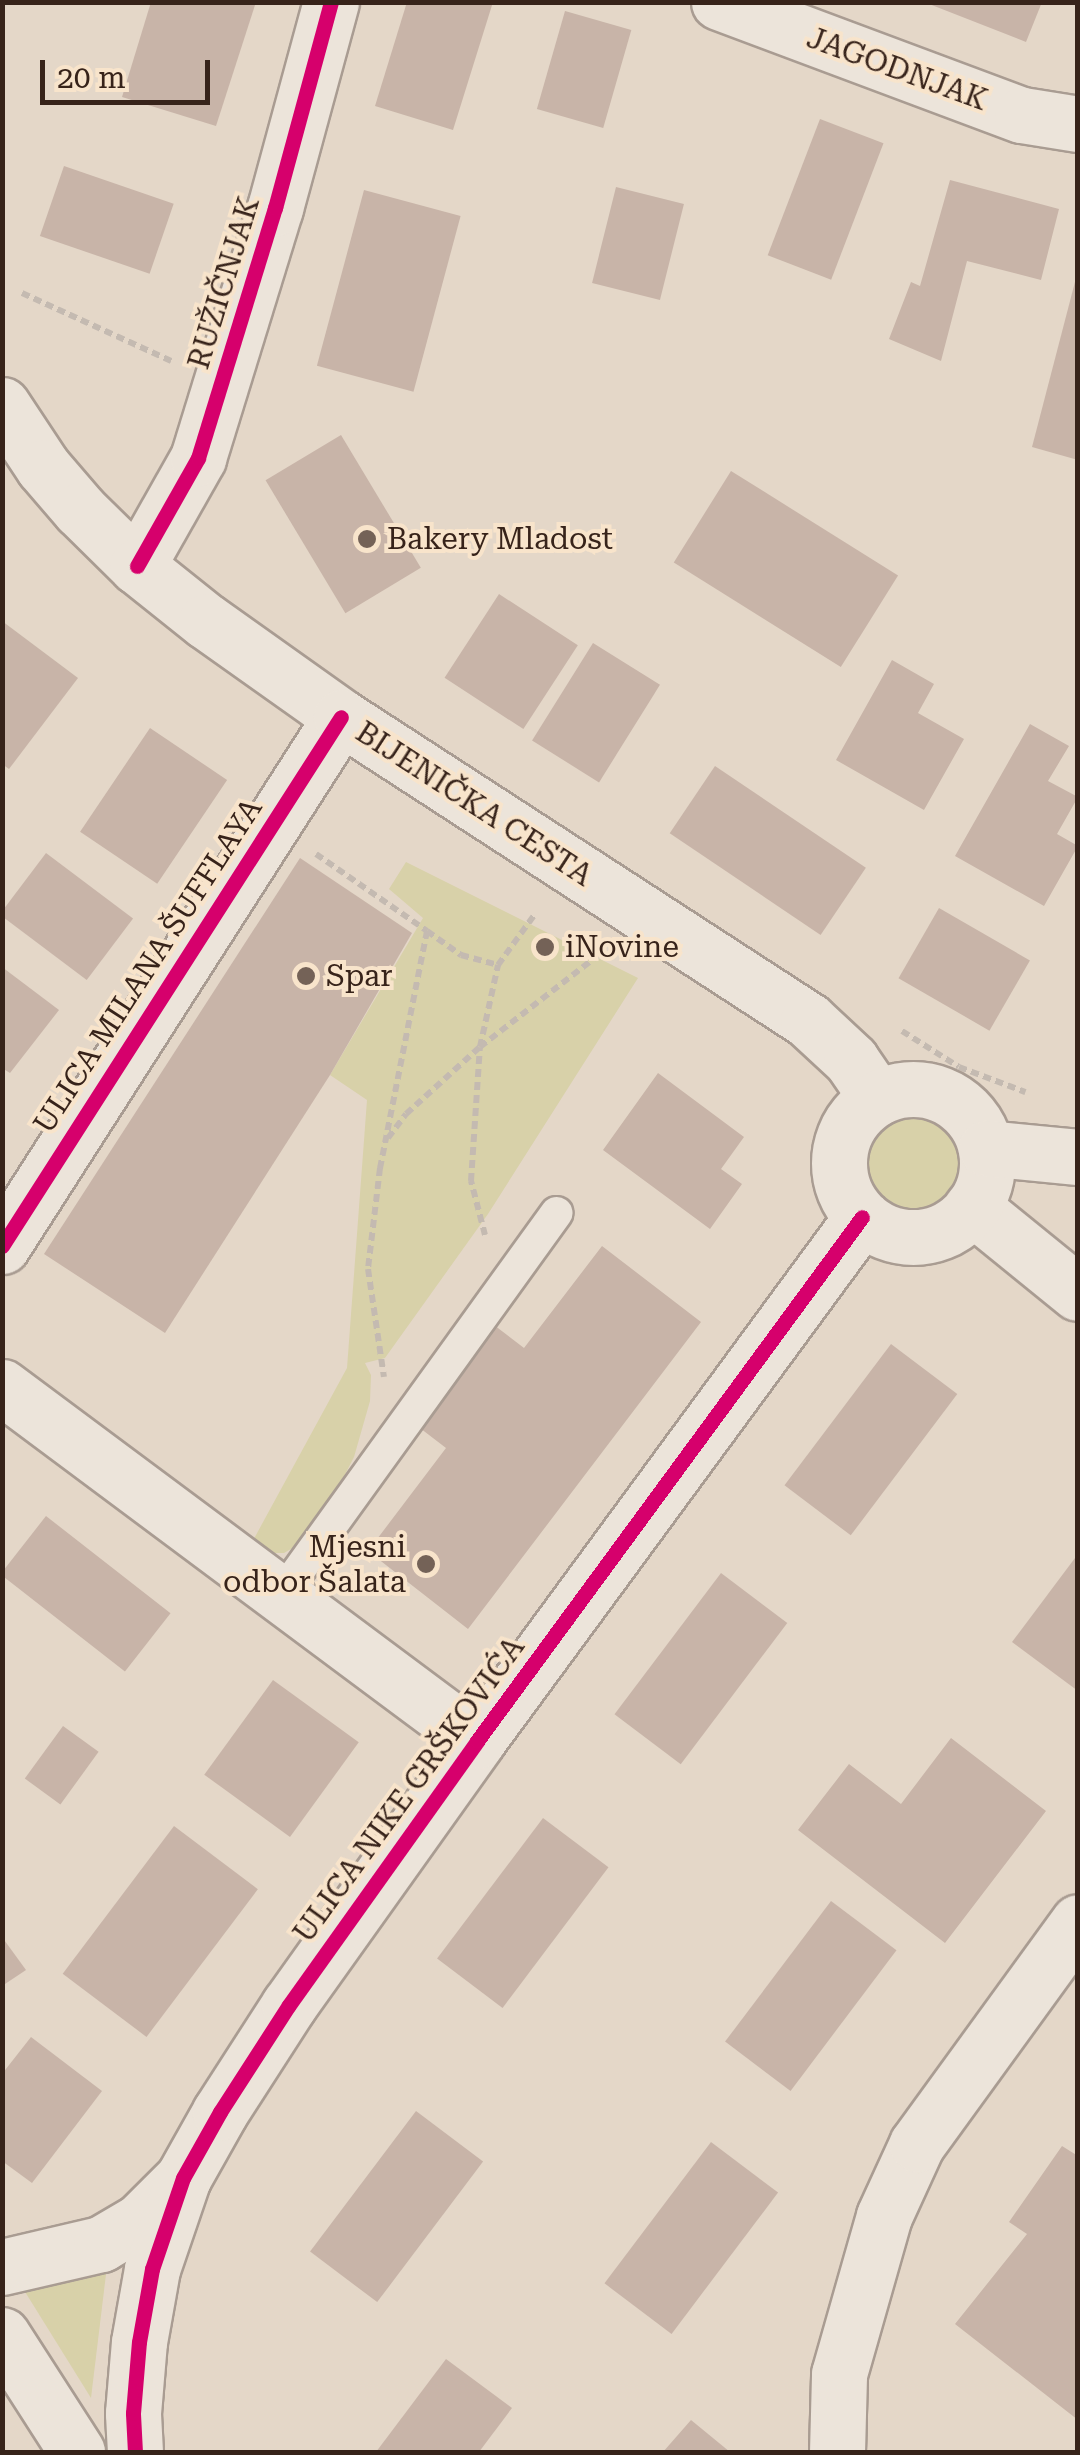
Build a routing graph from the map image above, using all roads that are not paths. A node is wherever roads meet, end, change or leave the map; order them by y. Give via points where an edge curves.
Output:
1 (332, 2) edge
2 (719, 2) edge
3 (1078, 124) edge
4 (8, 426) edge
5 (137, 566) junction
6 (341, 717) junction
7 (877, 1098) junction
8 (986, 1148) junction
9 (1078, 1158) edge
10 (972, 1208) junction
11 (557, 1213) dead end
12 (862, 1217) junction
13 (2, 1246) edge
14 (1078, 1293) edge
15 (2, 1387) edge
16 (282, 1595) junction
17 (477, 1741) junction
18 (1078, 1922) edge
19 (183, 2178) junction
20 (2, 2268) edge
21 (2, 2335) edge
22 (76, 2452) edge
23 (135, 2452) edge
24 (837, 2452) edge

1 - 5 street, RUŽIČNJAK via 198,458
2 - 3 street, JAGODNJAK via 1022,115
4 - 5 street, BIJENIČKA CESTA
5 - 6 street, BIJENIČKA CESTA
6 - 7 street, BIJENIČKA CESTA via 808,1020 851,1060
6 - 13 street, ULICA MILANA ŠUFFLAYA
7 - 8 street via 922,1089 944,1095 977,1126
7 - 12 street via 858,1112 839,1154 847,1199
8 - 9 street
8 - 10 street via 982,1190
10 - 12 street via 932,1235 907,1237
10 - 14 street
11 - 16 lane
12 - 17 street, ULICA NIKE GRŠKOVIĆA
15 - 16 street
16 - 17 street
17 - 19 street, ULICA NIKE GRŠKOVIĆA via 289,2004
18 - 24 street via 917,2144 884,2216 839,2374
19 - 20 street via 140,2221 101,2244
19 - 23 street, ULICA NIKE GRŠKOVIĆA via 148,2287 132,2413
21 - 22 street

